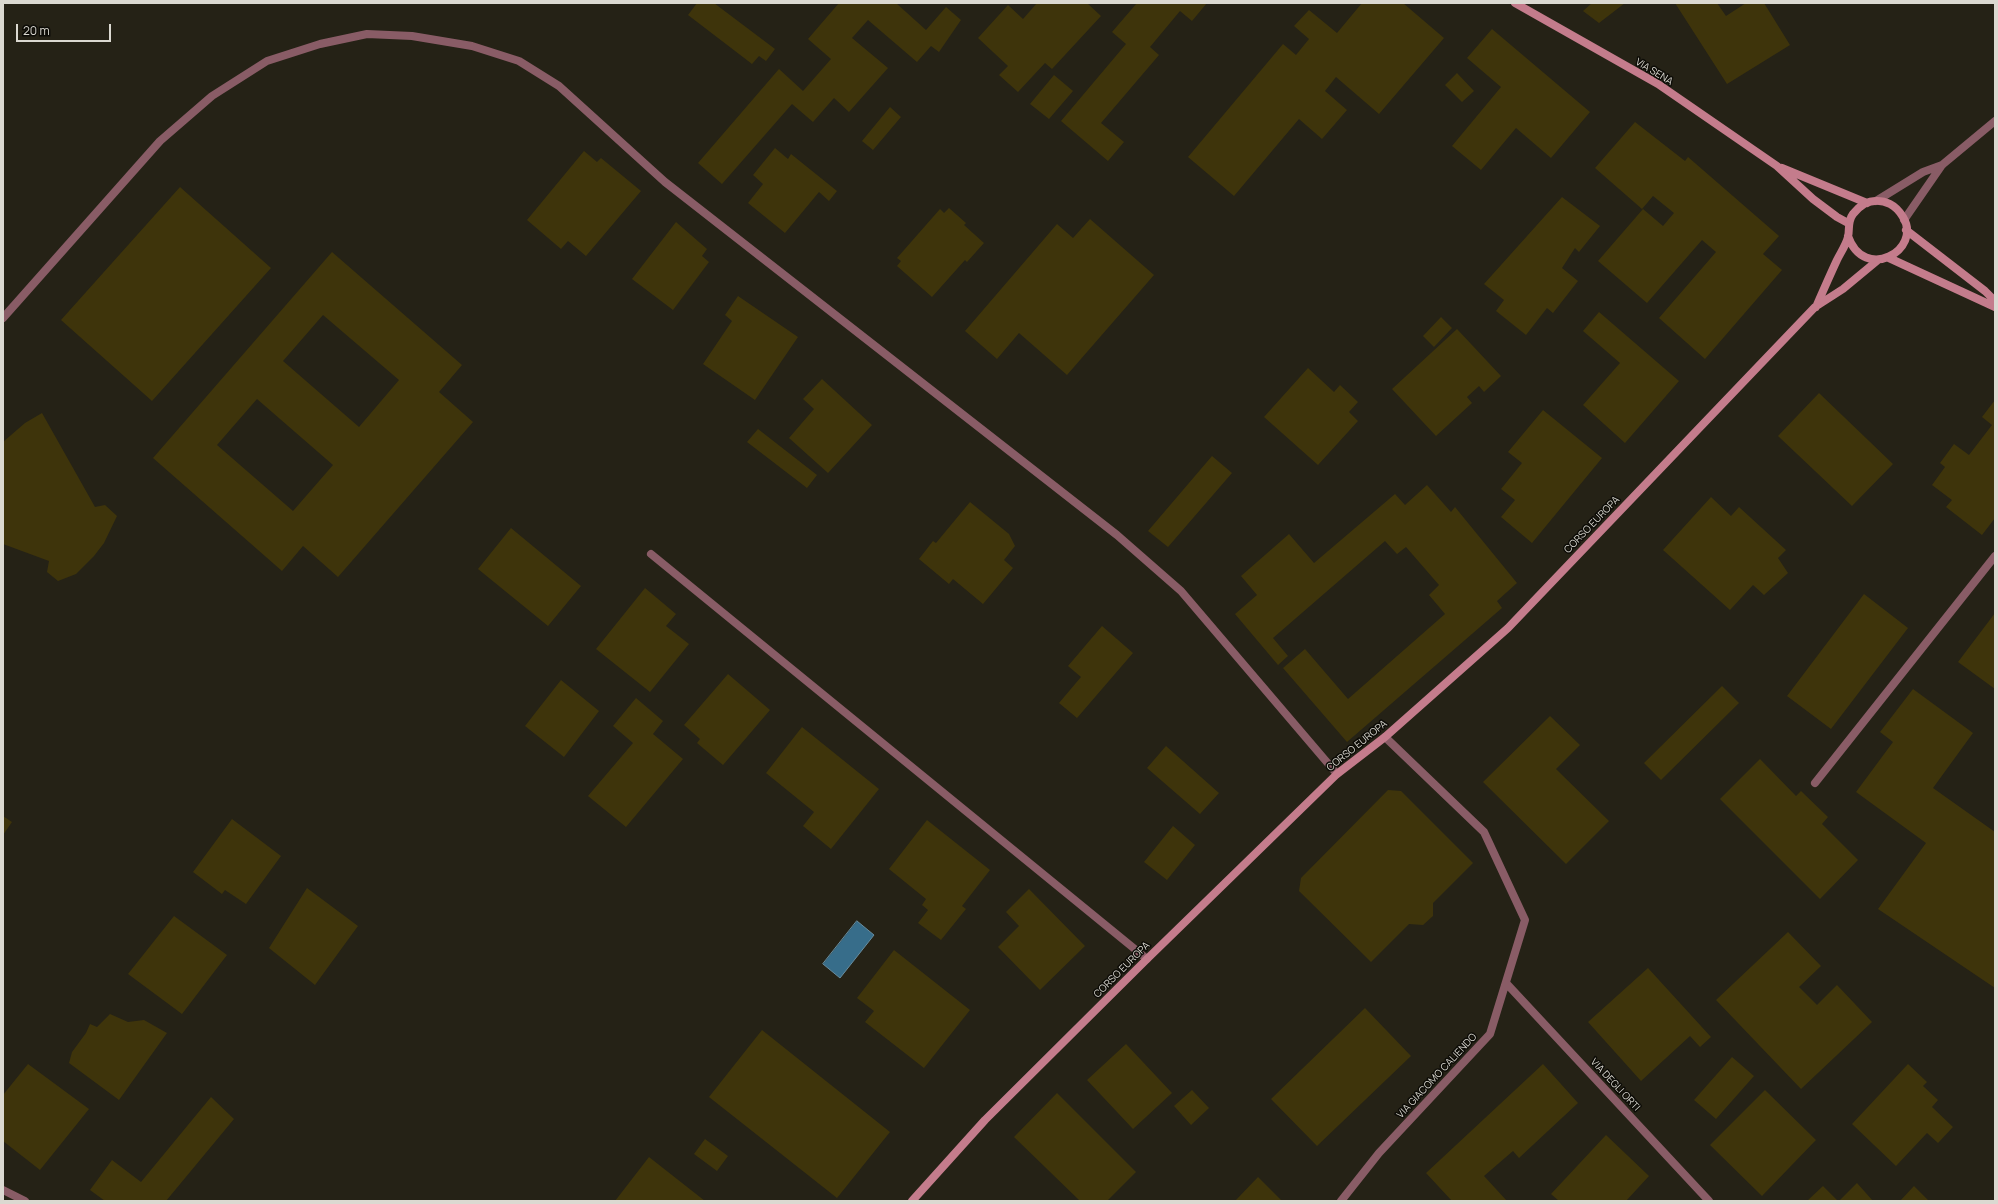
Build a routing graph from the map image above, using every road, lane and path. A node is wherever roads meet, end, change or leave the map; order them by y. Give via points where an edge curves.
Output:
1 (1515, 3) edge
2 (1995, 121) edge
3 (1942, 165) junction
4 (1777, 166) junction
5 (1876, 201) junction
6 (1867, 203) junction
7 (1904, 220) junction
8 (1848, 223) junction
9 (1906, 230) junction
10 (1848, 236) junction
11 (1889, 258) junction
12 (1878, 260) junction
13 (1995, 301) edge
14 (1995, 307) edge
15 (1815, 308) junction
16 (3, 318) edge
17 (651, 554) dead end
18 (1995, 556) edge
19 (1385, 737) junction
20 (1337, 774) junction
21 (1815, 784) dead end
22 (1147, 959) junction
23 (1506, 983) junction
24 (3, 1190) edge
25 (25, 1201) edge
26 (912, 1201) edge
27 (1341, 1201) edge
28 (1709, 1201) edge

1 - 4 main road, VIA SENA via 1658,84
2 - 3 street
3 - 5 street via 1923,172
3 - 7 street
4 - 6 main road
4 - 8 main road via 1813,199
5 - 6 main road
5 - 7 main road via 1893,206
6 - 8 main road via 1852,214
7 - 9 main road
8 - 10 main road
9 - 11 main road via 1902,246
9 - 13 main road
10 - 12 main road via 1859,254
10 - 15 main road
11 - 12 main road
11 - 14 main road
12 - 15 main road
15 - 19 main road, CORSO EUROPA via 1508,628
16 - 20 street via 160,141 212,96 267,61 320,44 367,34 412,36 472,46 519,61 559,86 665,182 1123,540 1181,591
17 - 22 street
18 - 21 street
19 - 20 main road, CORSO EUROPA
19 - 23 street, VIA GIACOMO CALIENDO via 1484,832 1525,920
20 - 22 main road, CORSO EUROPA
22 - 26 main road, CORSO EUROPA via 985,1120
23 - 27 street, VIA GIACOMO CALIENDO via 1490,1034 1379,1153
23 - 28 street, VIA DEGLI ORTI
24 - 25 street

